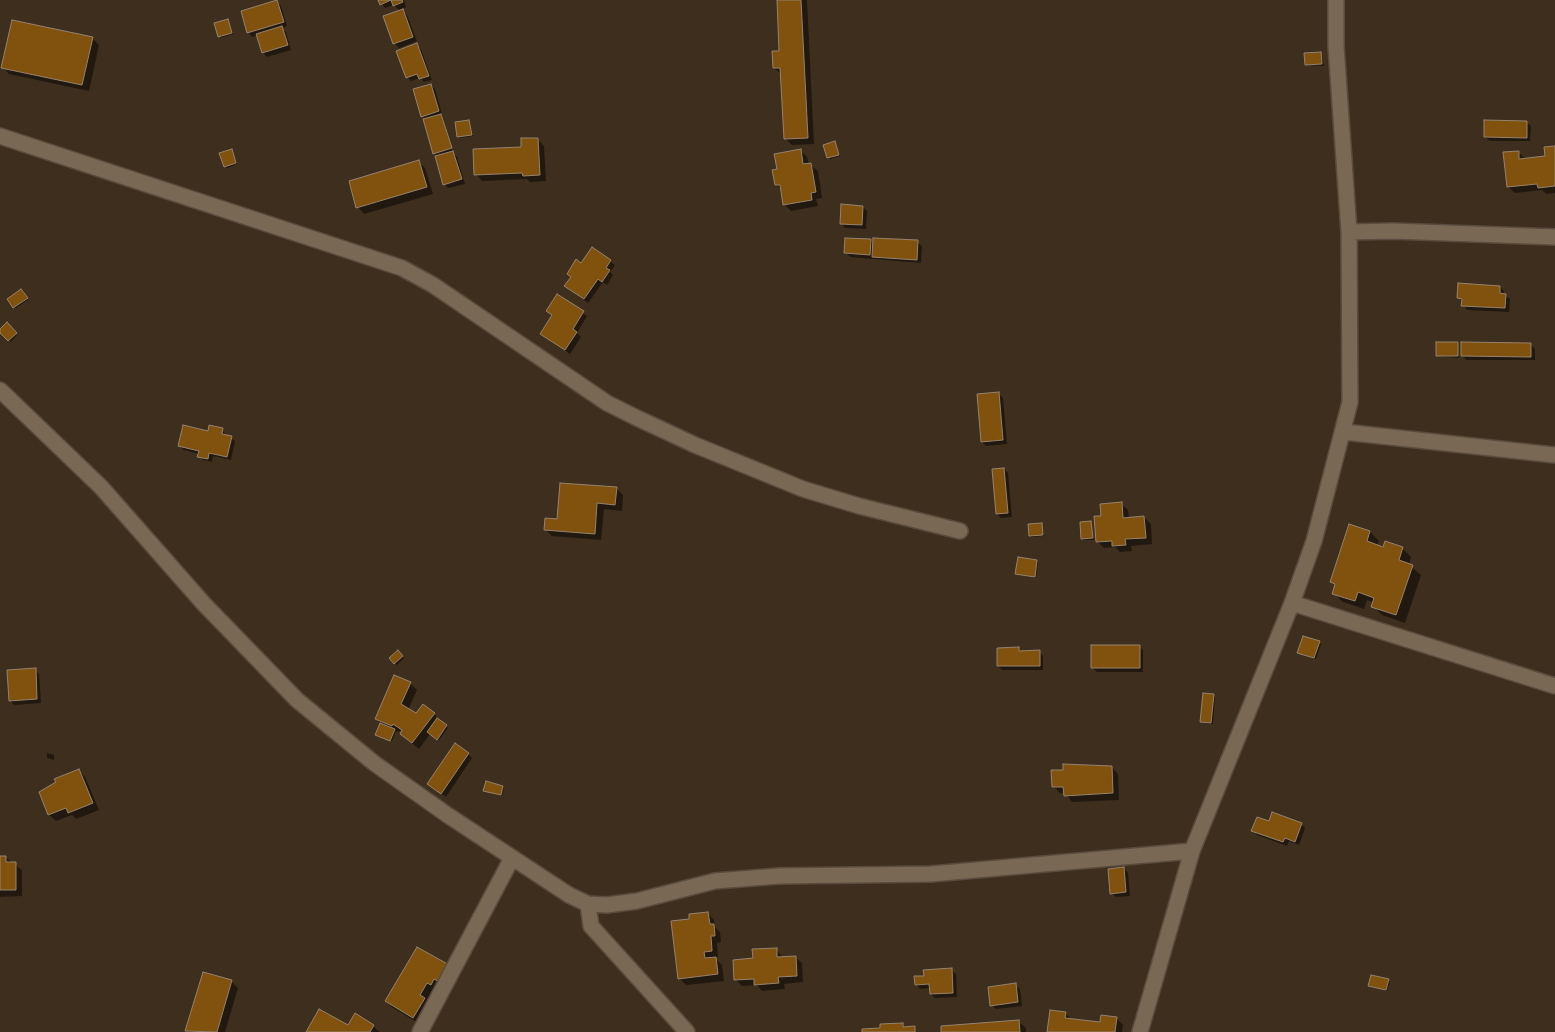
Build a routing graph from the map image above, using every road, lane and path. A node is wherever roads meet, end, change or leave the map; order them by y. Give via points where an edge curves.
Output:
1 (1336, 0) edge
2 (0, 136) edge
3 (1349, 232) junction
4 (1555, 238) edge
5 (0, 390) edge
6 (1344, 432) junction
7 (1555, 455) edge
8 (960, 531) dead end
9 (1292, 603) junction
10 (1555, 686) edge
11 (1192, 851) junction
12 (512, 858) junction
13 (588, 904) junction
14 (420, 1032) edge
15 (687, 1032) edge
16 (1140, 1032) edge

1 - 3 street via 1336,46
2 - 8 street via 402,268 433,285 607,403 635,417 804,489
3 - 4 street
3 - 6 street via 1350,402
5 - 12 street via 101,487 204,604 297,700 374,764
6 - 7 street
6 - 9 street via 1314,541
9 - 10 street
9 - 11 street
11 - 13 street via 931,874 722,880 678,888 637,901
11 - 16 street
12 - 13 street
12 - 14 street
13 - 15 street via 591,926

